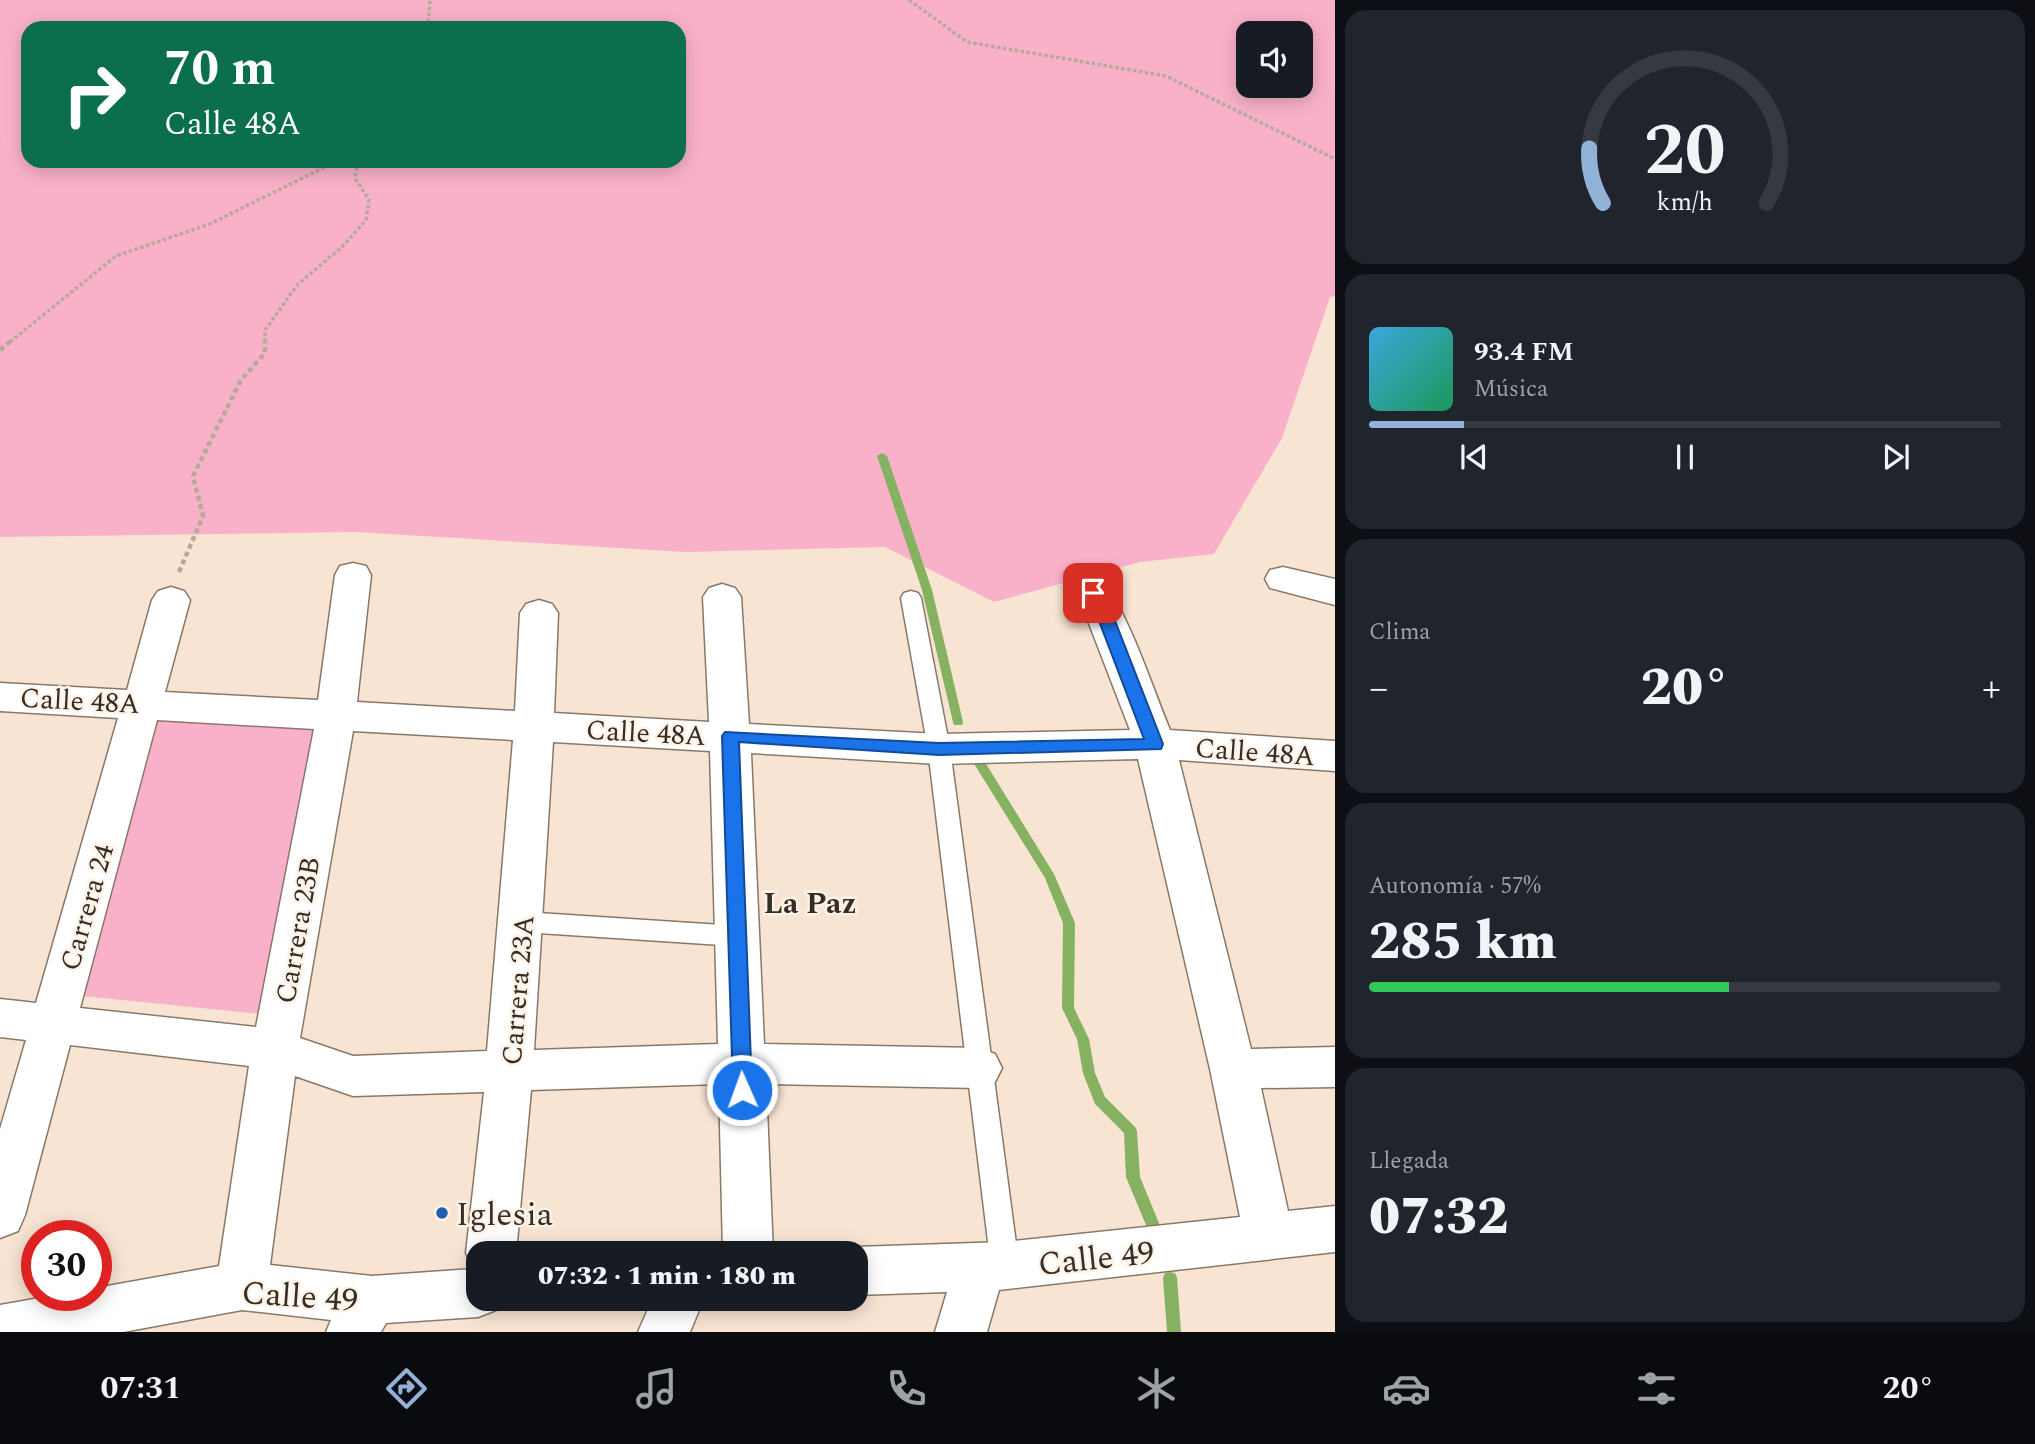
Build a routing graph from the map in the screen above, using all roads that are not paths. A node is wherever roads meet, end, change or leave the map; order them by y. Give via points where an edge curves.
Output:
1 (353, 575) dead end
2 (1283, 579) dead end
3 (1335, 592) edge
4 (1093, 593) dead end
5 (722, 597) dead end
6 (911, 598) dead end
7 (171, 600) road end
8 (539, 613) dead end
9 (0, 697) edge
10 (142, 703) junction
11 (336, 715) junction
12 (534, 727) junction
13 (730, 736) junction
14 (1155, 744) junction
15 (939, 749) junction
16 (1335, 756) edge
17 (523, 922) junction
18 (737, 936) junction
19 (0, 1018) edge
20 (53, 1023) junction
21 (275, 1049) junction
22 (741, 1063) junction
23 (1335, 1067) edge
24 (979, 1068) junction
25 (511, 1069) junction
26 (1233, 1069) junction
27 (0, 1215) edge
28 (1335, 1230) edge
29 (1269, 1237) junction
30 (492, 1241) edge
31 (748, 1241) edge
32 (993, 1266) junction
33 (868, 1270) edge
34 (242, 1286) junction
35 (466, 1295) edge
36 (673, 1311) edge
37 (362, 1316) edge
38 (0, 1330) edge
39 (664, 1332) edge
40 (961, 1332) edge

1 - 11 street, Carrera 23B
2 - 3 street
4 - 14 street
5 - 13 street
6 - 15 lane
7 - 10 street, Carrera 24
8 - 12 street
9 - 10 street, Calle 48A
10 - 11 street, Calle 48A
10 - 20 street, Carrera 24
11 - 12 street, Calle 48A
11 - 21 street, Carrera 23B
12 - 13 street, Calle 48A
12 - 17 street, Carrera 23A
13 - 15 street, Calle 48A
13 - 18 street
14 - 15 street, Calle 48A
14 - 16 street, Calle 48A
14 - 26 street
15 - 24 lane
17 - 18 lane
17 - 25 street, Carrera 23A
18 - 22 street
19 - 20 street
20 - 21 street
20 - 27 street, Carrera 24
21 - 25 street via 353,1076
21 - 34 street, Carrera 23B
22 - 24 street
22 - 25 street
22 - 31 street
23 - 26 street
24 - 32 lane
25 - 30 street, Carrera 23A
26 - 29 street
28 - 29 street, Calle 49
29 - 32 street, Calle 49
32 - 33 street, Calle 49
32 - 40 street
34 - 37 street, Calle 49
34 - 38 street, Calle 49
35 - 37 street, Calle 49
36 - 39 street

